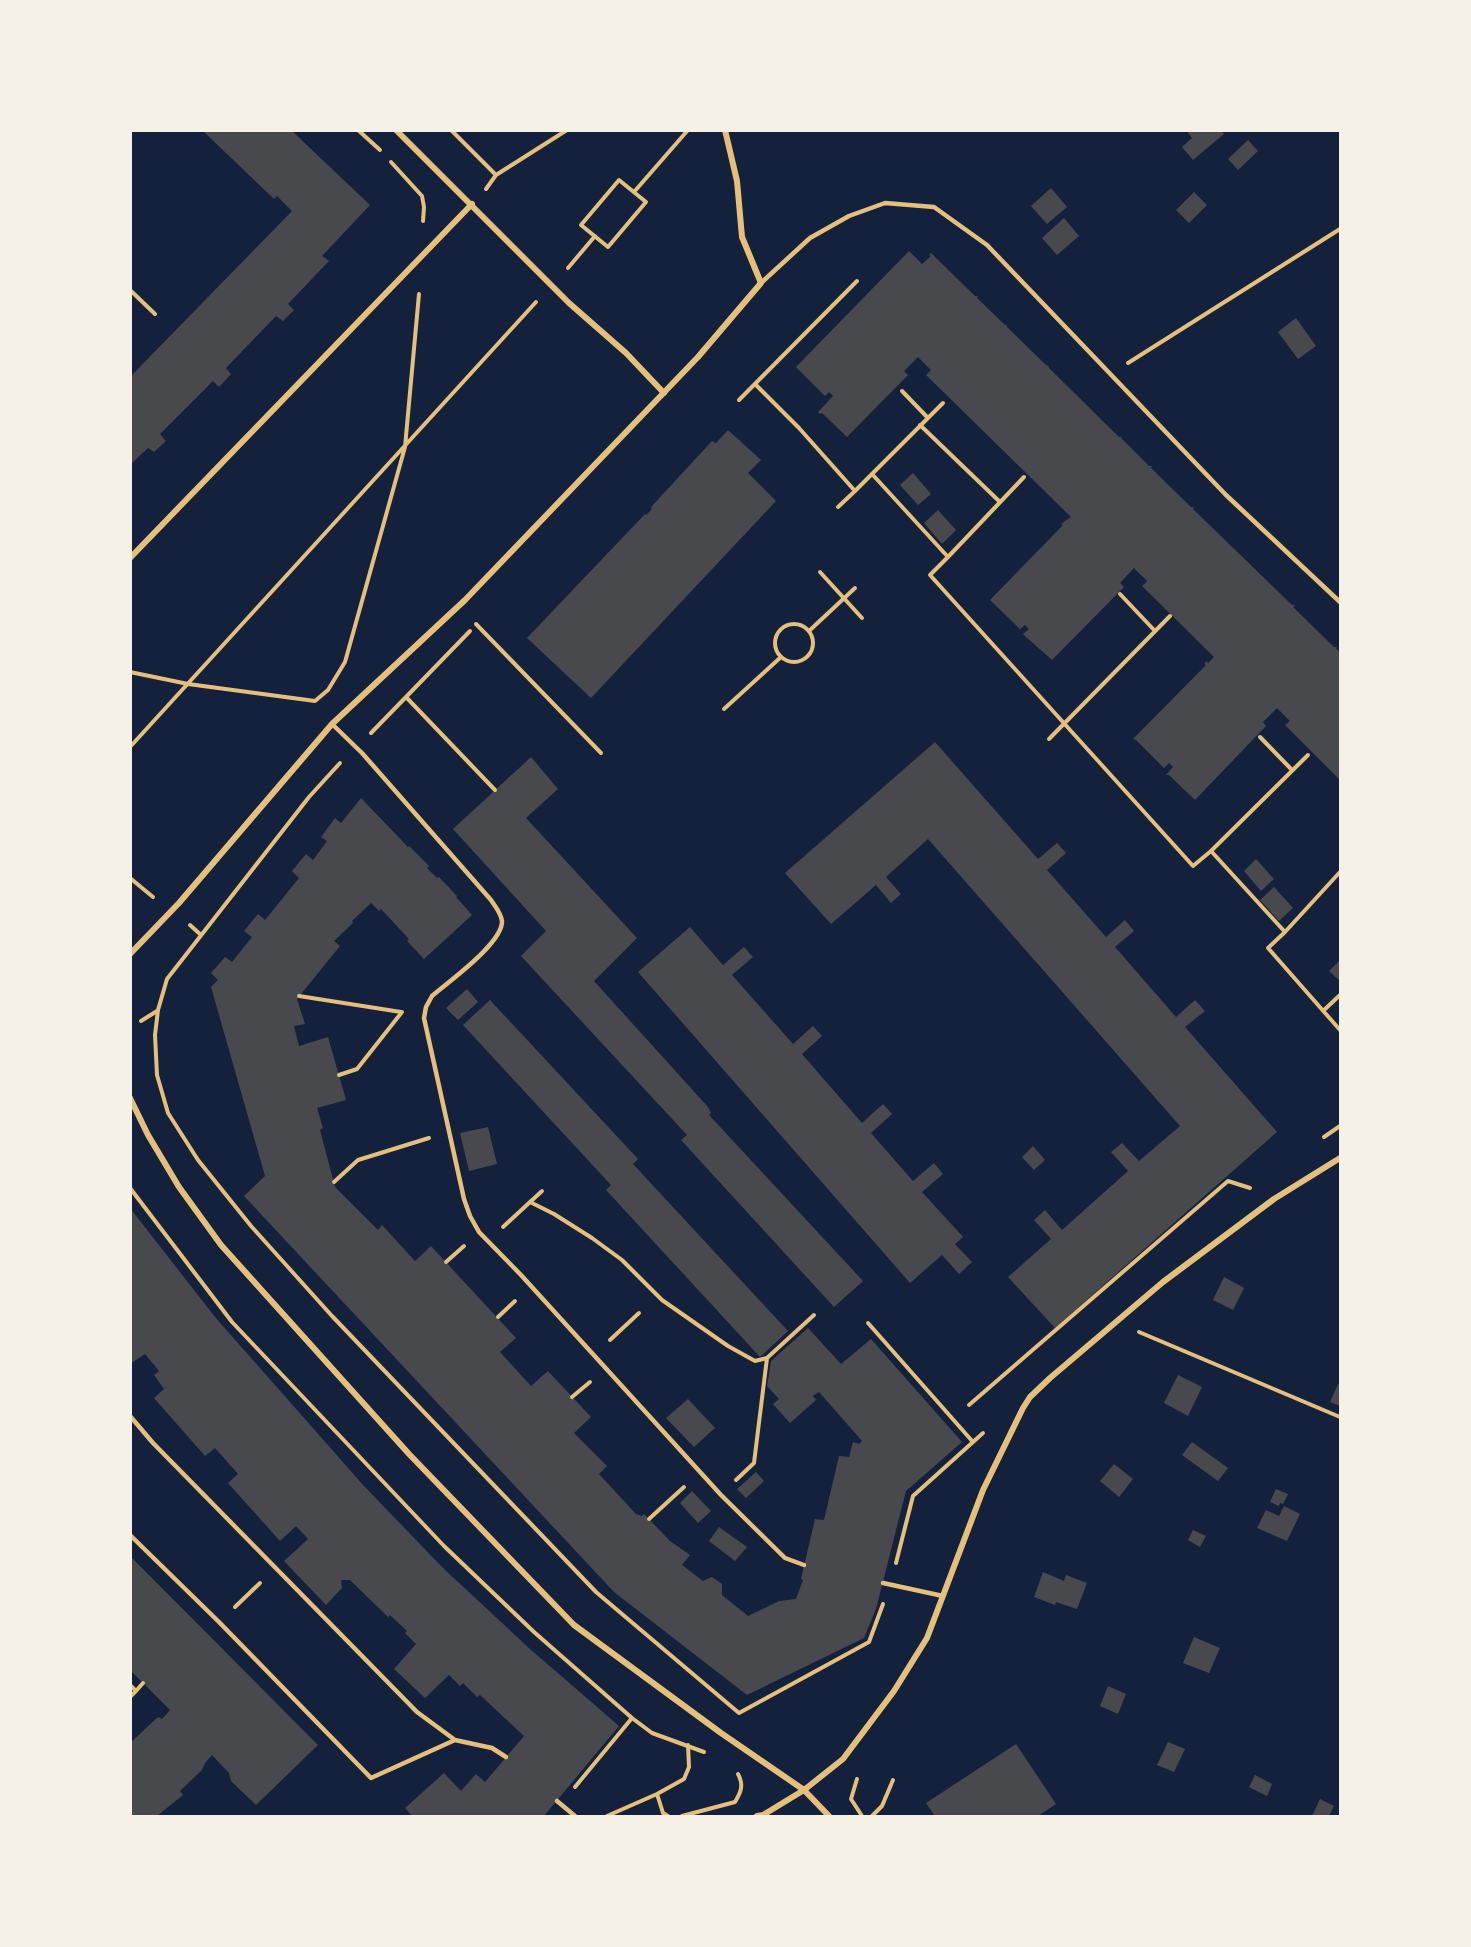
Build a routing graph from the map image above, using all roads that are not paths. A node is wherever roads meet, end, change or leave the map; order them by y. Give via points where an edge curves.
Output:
1 (396, 130) edge
2 (725, 130) edge
3 (472, 204) junction
4 (761, 282) junction
5 (664, 393) junction
6 (130, 558) edge
7 (1341, 602) edge
8 (332, 724) junction
9 (130, 954) edge
10 (130, 1098) edge
11 (1341, 1158) edge
12 (130, 1416) edge
13 (130, 1535) edge
14 (804, 1565) dead end
15 (882, 1583) dead end
16 (943, 1596) junction
17 (455, 1740) junction
18 (506, 1757) dead end
19 (804, 1790) junction
20 (558, 1803) road end
21 (575, 1816) edge
22 (757, 1816) edge
23 (830, 1816) edge

1 - 3 street
2 - 4 street via 737,181 742,237
3 - 5 street
3 - 6 street
4 - 5 street
4 - 7 lane via 810,238 849,216 885,203 934,207 987,245 1226,495
5 - 8 street via 465,600
8 - 9 street
8 - 14 lane via 491,900 502,921 488,948 432,996 424,1018 470,1216 479,1232 721,1495 785,1558
10 - 19 street via 179,1187 221,1245 410,1454 574,1625
11 - 16 street via 1274,1199 1163,1282 1030,1397 983,1490
12 - 17 lane via 417,1712
13 - 17 lane via 371,1778
15 - 16 lane
16 - 19 street via 927,1638 894,1691 843,1759
17 - 18 lane via 492,1748
19 - 22 street
19 - 23 street
20 - 21 lane

